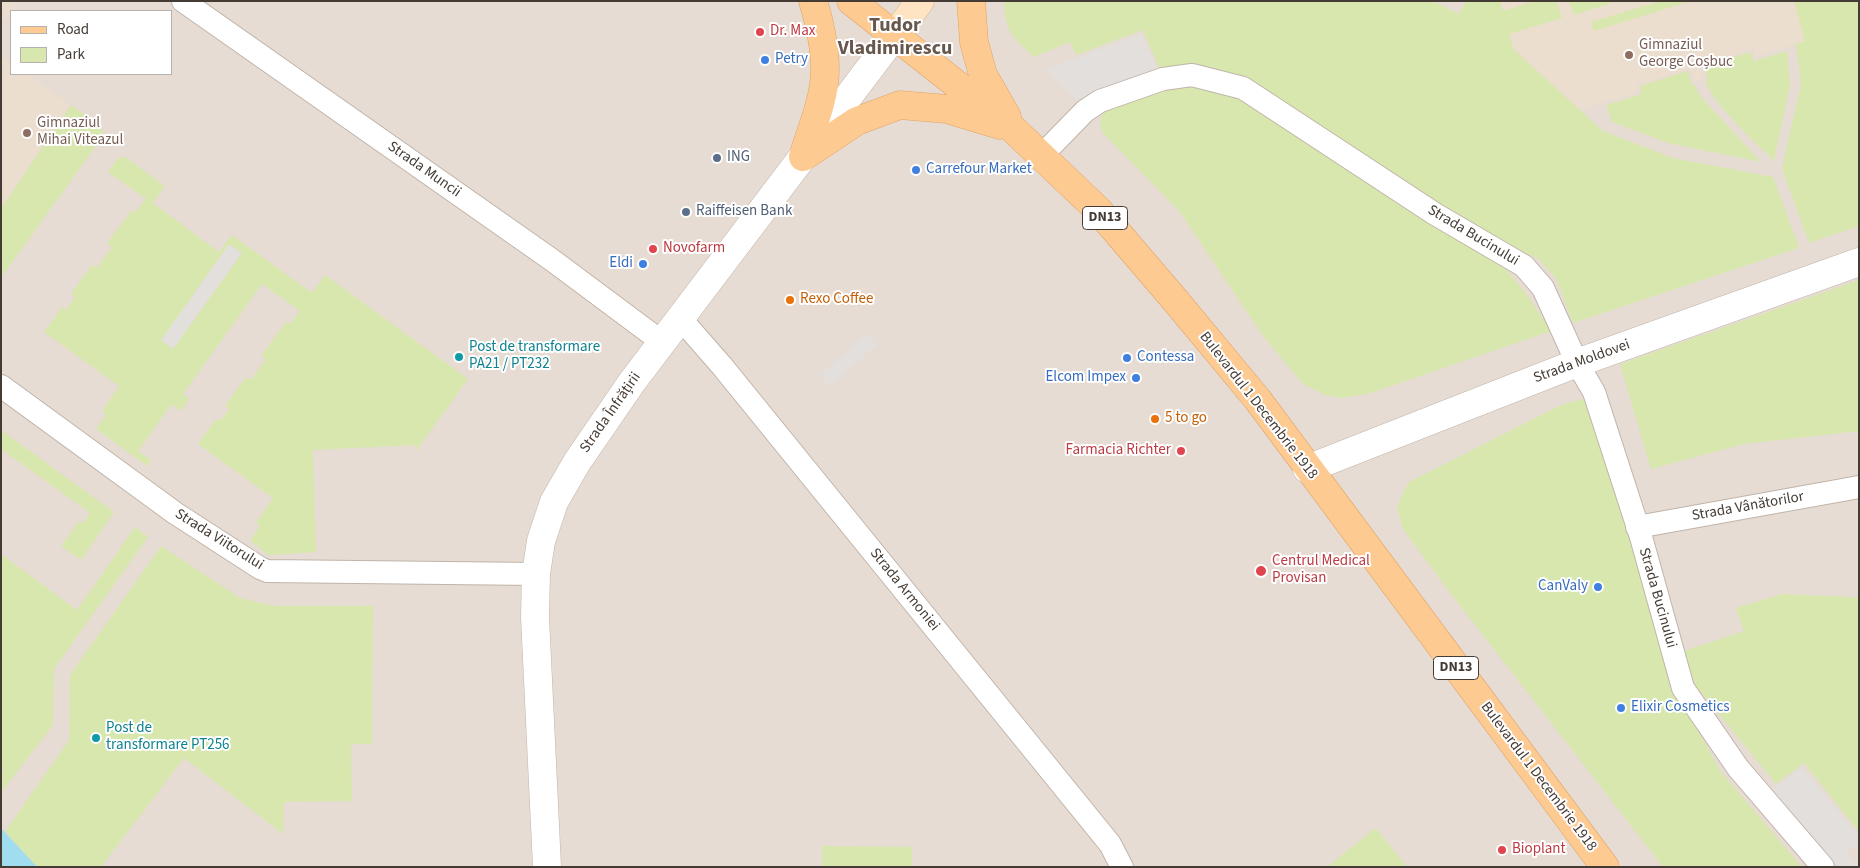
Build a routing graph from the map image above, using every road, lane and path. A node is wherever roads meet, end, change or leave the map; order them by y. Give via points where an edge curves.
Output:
1 (183, 1) edge
2 (813, 1) edge
3 (851, 1) edge
4 (920, 1) edge
5 (971, 1) edge
6 (895, 35) junction
7 (1013, 129) junction
8 (1042, 155) junction
9 (803, 157) junction
10 (1859, 262) edge
11 (680, 318) junction
12 (662, 342) junction
13 (1577, 363) junction
14 (1, 386) edge
15 (1307, 469) junction
16 (1859, 487) edge
17 (1637, 527) junction
18 (536, 574) junction
19 (547, 867) edge
20 (1122, 867) edge
21 (1605, 867) edge
22 (1823, 867) edge

1 - 12 street, Strada Muncii via 544,254
2 - 9 main road via 823,36 825,72 821,98
3 - 6 main road, Bulevardul 1 Decembrie 1918 / DN13
4 - 6 main road
5 - 7 main road via 974,42 983,75
6 - 7 main road, Bulevardul 1 Decembrie 1918 / DN13
6 - 9 street, Strada Înfrățirii
7 - 8 main road, Bulevardul 1 Decembrie 1918 / DN13
7 - 9 main road via 947,110 900,105 857,121
8 - 13 street, Strada Bucinului via 1085,111 1100,101 1163,79 1192,75 1244,88 1435,214 1524,266 1543,288
8 - 15 main road, Bulevardul 1 Decembrie 1918 / DN13 via 1098,210 1169,293 1258,400
9 - 11 street, Strada Înfrățirii
10 - 13 street, Strada Moldovei
11 - 12 street, Strada Înfrățirii
11 - 20 street, Strada Armoniei via 1110,844
12 - 18 street, Strada Înfrățirii via 577,462 554,502 541,540
13 - 15 street, Strada Moldovei
13 - 17 street, Strada Bucinului via 1594,392
14 - 18 street, Strada Viitorului via 175,513 267,571
15 - 21 main road, Bulevardul 1 Decembrie 1918 / DN13
16 - 17 street, Strada Vânătorilor
17 - 22 street, Strada Bucinului via 1683,688 1738,768
18 - 19 street, Strada Înfrățirii via 534,617

